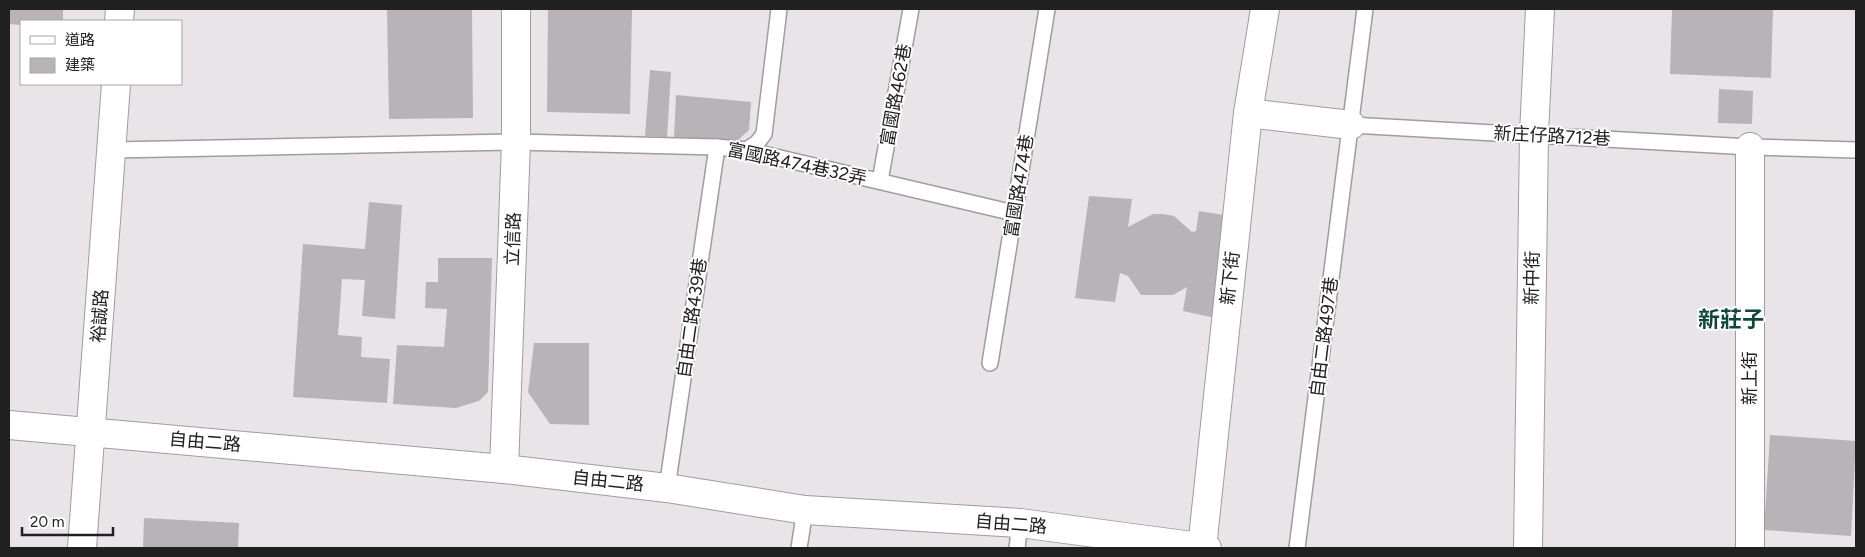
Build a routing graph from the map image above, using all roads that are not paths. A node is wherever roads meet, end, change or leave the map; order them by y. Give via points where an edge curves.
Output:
1 (516, 9) edge
2 (779, 9) edge
3 (911, 9) edge
4 (1047, 9) edge
5 (1265, 9) edge
6 (1365, 9) edge
7 (1540, 9) edge
8 (116, 85) edge
9 (1248, 113) junction
10 (1351, 125) junction
11 (1534, 134) junction
12 (516, 142) junction
13 (717, 147) junction
14 (1750, 147) junction
15 (113, 150) junction
16 (746, 150) junction
17 (1856, 150) edge
18 (880, 181) junction
19 (1014, 213) junction
20 (990, 364) dead end
21 (9, 425) edge
22 (92, 432) junction
23 (504, 469) junction
24 (668, 488) junction
25 (805, 510) junction
26 (1019, 536) edge
27 (82, 548) edge
28 (799, 548) edge
29 (1202, 548) edge
30 (1207, 548) edge
31 (1297, 548) edge
32 (1528, 548) edge
33 (1750, 548) edge

1 - 12 street, 立信路
2 - 16 lane via 764,134 757,144
3 - 18 lane, 富國路462巷
4 - 19 lane, 富國路474巷
5 - 9 street, 新下街
6 - 10 lane, 自由二路497巷
7 - 11 street, 新中街
8 - 15 street, 裕誠路
9 - 10 street, 新庄仔路712巷
9 - 29 street, 新下街
10 - 11 lane, 新庄仔路712巷
10 - 31 lane, 自由二路497巷
11 - 14 lane, 新庄仔路712巷
11 - 32 street, 新中街
12 - 13 lane, 富國路474巷32弄
12 - 15 lane, 富國路474巷32弄
12 - 23 street, 立信路
13 - 16 lane, 富國路474巷32弄
13 - 24 lane, 自由二路439巷
14 - 17 lane, 新庄仔路712巷
14 - 33 street, 新上街
15 - 22 street, 裕誠路
16 - 18 lane, 富國路474巷32弄
18 - 19 lane, 富國路474巷32弄
19 - 20 lane, 富國路474巷
21 - 22 street, 自由二路
22 - 23 street, 自由二路
22 - 27 street, 裕誠路
23 - 24 street, 自由二路
24 - 25 street, 自由二路
25 - 26 street, 自由二路
25 - 28 lane
26 - 29 street, 自由二路
29 - 30 street, 自由二路

